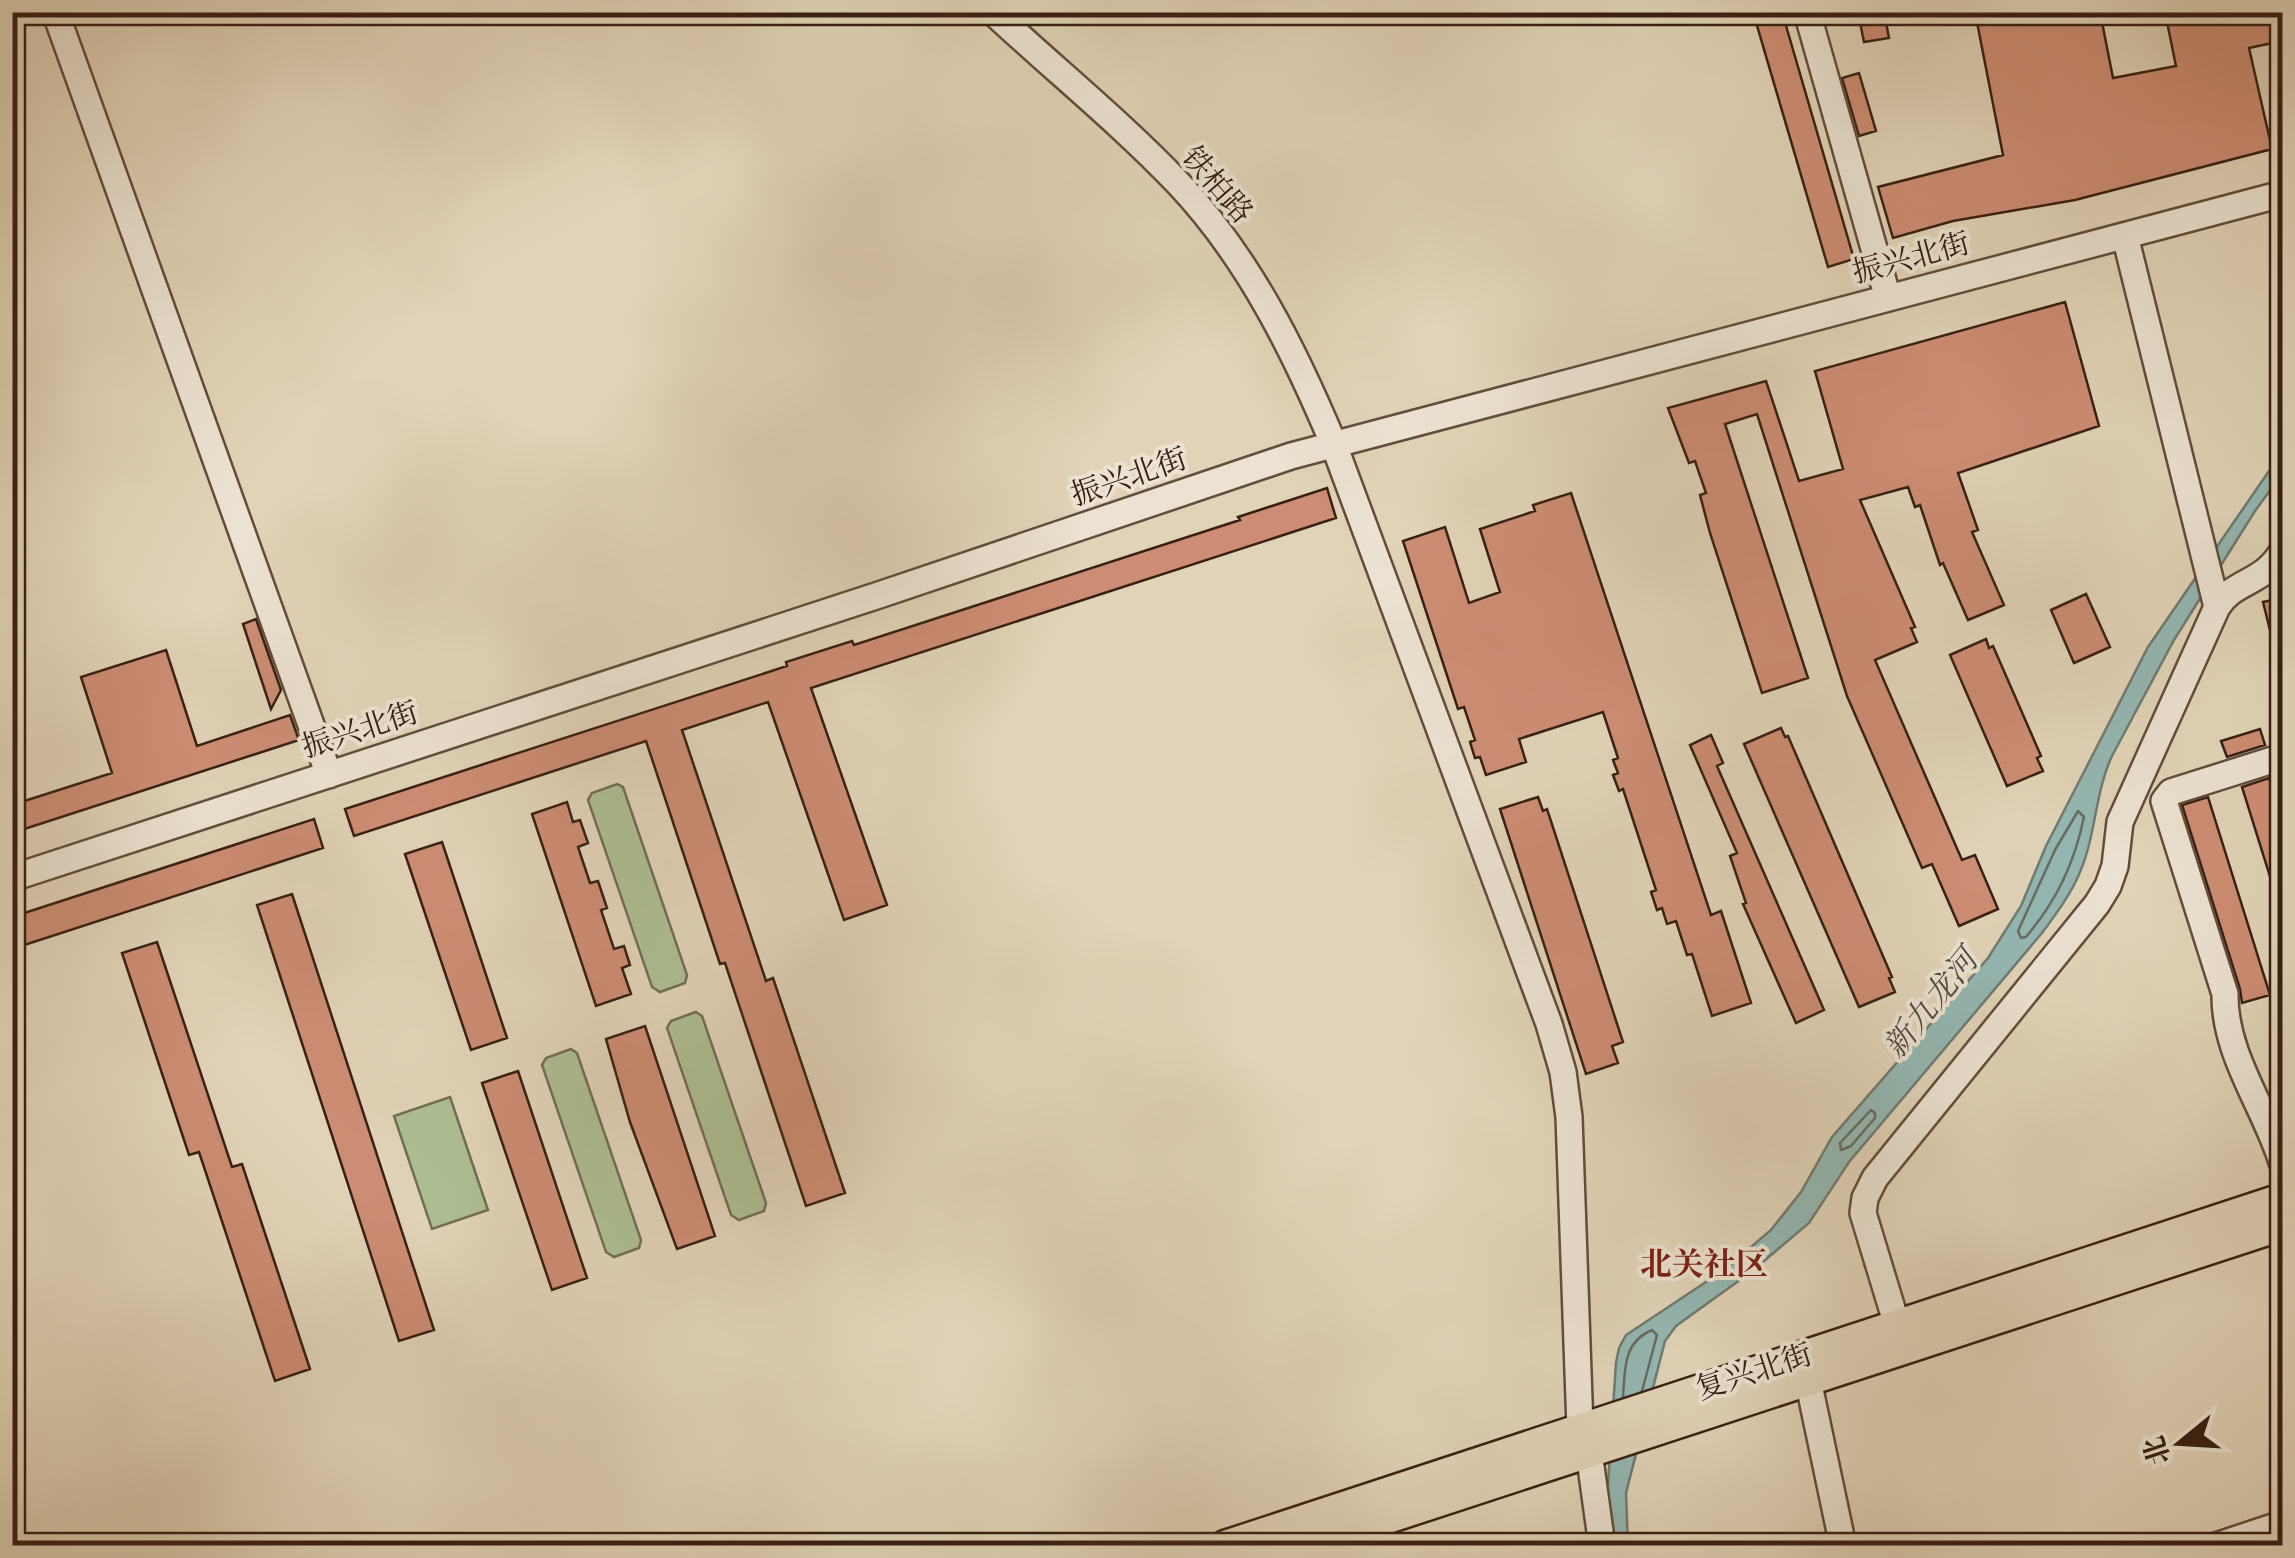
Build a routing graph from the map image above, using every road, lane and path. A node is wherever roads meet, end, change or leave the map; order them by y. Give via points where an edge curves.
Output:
1 (993, 12) edge
2 (1807, 12) edge
3 (56, 14) edge
4 (2282, 194) edge
5 (2125, 236) junction
6 (1888, 298) junction
7 (1334, 445) junction
8 (2282, 552) edge
9 (2216, 600) junction
10 (2282, 758) edge
11 (330, 774) junction
12 (12, 878) edge
13 (2282, 1162) edge
14 (2282, 1199) edge
15 (2282, 1225) edge
16 (1897, 1325) junction
17 (1808, 1380) junction
18 (1657, 1418) junction
19 (1592, 1438) junction
20 (2282, 1524) edge
21 (1225, 1546) edge
22 (1302, 1546) edge
23 (1602, 1546) edge
24 (1843, 1546) edge
25 (2216, 1546) edge

1 - 7 street, 铁柏路 via 1179,184 1242,266 1298,359
2 - 6 street
3 - 11 street
4 - 5 street, 振兴北街
5 - 6 street, 振兴北街
5 - 9 street
6 - 7 street, 振兴北街
7 - 11 street, 振兴北街
7 - 19 street, 铁柏路 via 1563,1072
8 - 9 street via 2272,570
9 - 16 street via 2120,822 2108,886 1865,1198
10 - 13 street via 2171,792 2164,801 2225,994 2225,1014
11 - 12 street, 振兴北街
14 - 16 main road, 复兴北街
15 - 17 main road, 复兴北街
16 - 18 main road, 复兴北街
17 - 18 main road, 复兴北街
17 - 24 street
18 - 19 main road, 复兴北街
19 - 21 main road, 复兴北街
19 - 22 main road, 复兴北街
19 - 23 street, 铁柏路
20 - 25 street

